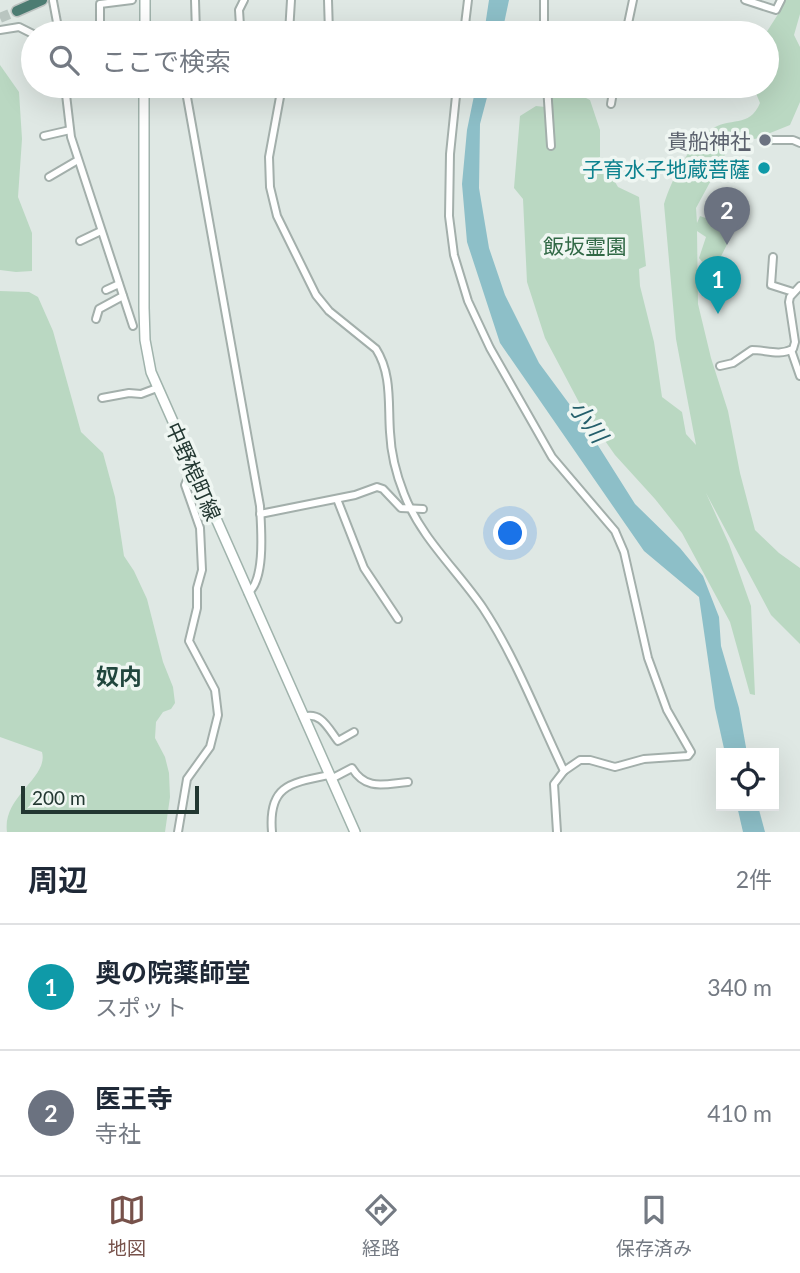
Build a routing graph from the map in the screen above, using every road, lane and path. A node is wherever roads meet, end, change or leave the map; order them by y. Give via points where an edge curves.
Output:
1 (132, 0) edge
2 (145, 0) edge
3 (195, 0) edge
4 (244, 0) edge
5 (291, 0) edge
6 (328, 0) edge
7 (468, 0) edge
8 (544, 0) edge
9 (633, 0) edge
10 (745, 0) edge
11 (781, 0) edge
12 (48, 1) edge
13 (17, 11) tunnel mouth
14 (55, 21) edge
15 (100, 21) edge
16 (145, 21) edge
17 (194, 21) edge
18 (240, 21) edge
19 (290, 21) edge
20 (329, 21) edge
21 (465, 21) edge
22 (543, 21) edge
23 (629, 21) edge
24 (21, 28) edge
25 (0, 30) edge
26 (66, 98) edge
27 (144, 98) edge
28 (187, 98) edge
29 (280, 98) edge
30 (456, 98) edge
31 (548, 98) edge
32 (612, 98) edge
33 (611, 104) dead end
34 (70, 130) junction
35 (44, 136) dead end
36 (769, 140) dead end
37 (800, 143) edge
38 (551, 146) dead end
39 (78, 160) junction
40 (49, 177) dead end
41 (101, 231) junction
42 (80, 241) dead end
43 (773, 257) dead end
44 (119, 284) junction
45 (800, 286) edge
46 (106, 290) dead end
47 (793, 292) junction
48 (123, 296) junction
49 (144, 314) junction
50 (130, 316) junction
51 (96, 319) dead end
52 (133, 326) dead end
53 (791, 350) junction
54 (720, 366) dead end
55 (800, 376) edge
56 (157, 388) junction
57 (115, 395) junction
58 (102, 398) dead end
59 (114, 405) dead end
60 (195, 474) junction
61 (337, 499) junction
62 (410, 509) junction
63 (423, 509) dead end
64 (261, 514) junction
65 (248, 593) junction
66 (398, 619) dead end
67 (303, 717) junction
68 (354, 732) dead end
69 (564, 771) junction
70 (330, 777) junction
71 (408, 782) dead end
72 (178, 832) edge
73 (272, 832) edge
74 (355, 832) edge
75 (557, 832) edge

1 - 15 street via 100,4
2 - 16 main road
3 - 17 street
4 - 18 street
5 - 19 street
6 - 20 street
7 - 21 street
8 - 22 street
9 - 23 street
10 - 11 street via 776,10
12 - 13 highway
12 - 14 street
24 - 25 street
26 - 34 street
27 - 49 main road, 中野梍町線
28 - 64 street
29 - 62 street via 269,157 277,216 316,295 381,357 387,376 394,465
30 - 69 street via 449,216 454,255 468,302 552,457 615,531 648,659 667,710 691,750 688,756 619,767 580,760
31 - 38 street
32 - 33 street
34 - 35 street
34 - 39 street
36 - 37 street
39 - 40 street
39 - 41 street
41 - 42 street
41 - 44 street
43 - 47 street via 771,285
44 - 46 street
44 - 48 street
45 - 47 street
47 - 53 street via 789,302 795,342
48 - 50 street
48 - 51 street via 99,309
49 - 50 street
49 - 56 main road, 中野梍町線 via 147,356
50 - 52 street
53 - 54 street via 770,354 752,350
53 - 55 street
56 - 57 street
56 - 60 main road, 中野梍町線
57 - 58 street
57 - 59 street
60 - 65 main road, 中野梍町線
60 - 72 street via 185,485 200,528 202,570 189,641 215,690 218,715 210,747 187,779
61 - 62 street via 377,486 401,508
61 - 64 street
61 - 66 street via 362,564
62 - 63 street
62 - 69 street via 497,631
64 - 65 street via 262,547 254,587
65 - 67 main road, 中野梍町線
67 - 68 street via 317,716 338,741
67 - 70 main road, 中野梍町線
69 - 75 street via 553,788
70 - 71 street via 352,768 364,782
70 - 73 street via 284,789 271,807
70 - 74 main road, 中野梍町線

